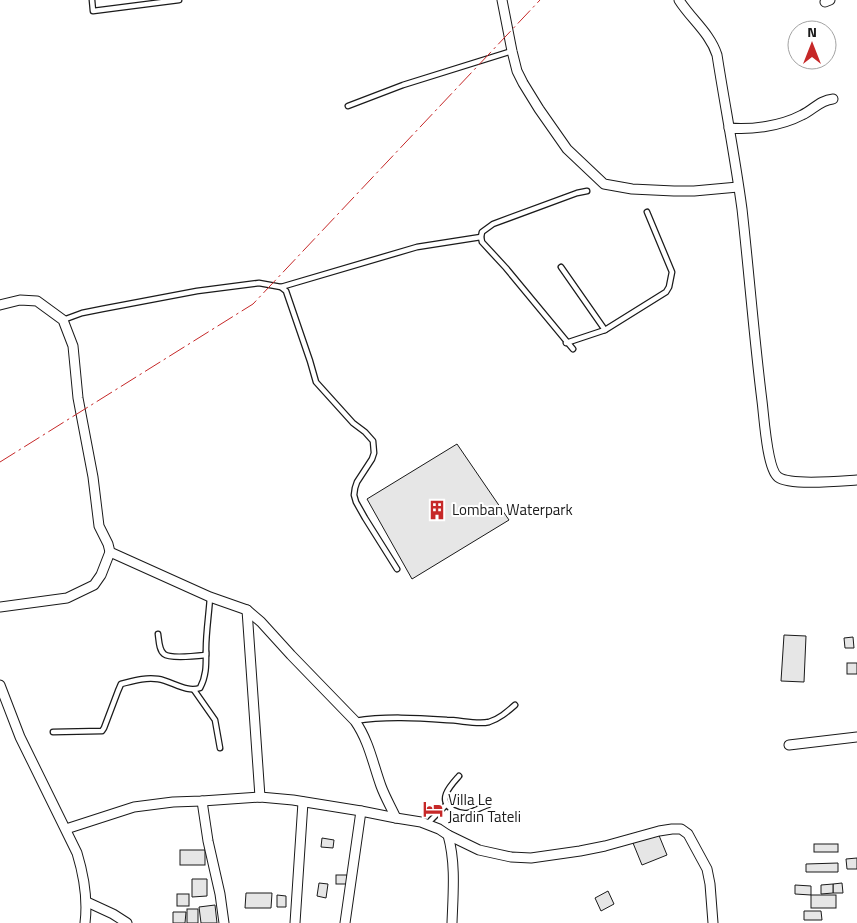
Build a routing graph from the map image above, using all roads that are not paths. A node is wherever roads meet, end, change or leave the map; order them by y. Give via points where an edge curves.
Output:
1 (92, 0) edge
2 (179, 0) edge
3 (502, 0) edge
4 (679, 0) edge
5 (512, 51) junction
6 (833, 99) dead end
7 (348, 106) dead end
8 (729, 128) junction
9 (738, 187) junction
10 (587, 191) dead end
11 (647, 212) dead end
12 (481, 237) junction
13 (561, 267) dead end
14 (281, 287) junction
15 (0, 305) edge
16 (63, 320) junction
17 (605, 330) junction
18 (566, 343) junction
19 (573, 349) dead end
20 (857, 480) edge
21 (110, 552) junction
22 (397, 569) dead end
23 (210, 597) junction
24 (0, 607) edge
25 (247, 610) junction
26 (158, 634) dead end
27 (206, 648) junction
28 (0, 687) edge
29 (194, 690) junction
30 (515, 706) dead end
31 (355, 721) junction
32 (53, 732) dead end
33 (857, 737) edge
34 (789, 745) dead end
35 (220, 748) dead end
36 (459, 776) dead end
37 (260, 797) junction
38 (202, 801) junction
39 (303, 802) junction
40 (447, 804) junction
41 (488, 805) dead end
42 (361, 811) junction
43 (396, 818) junction
44 (427, 824) junction
45 (66, 829) junction
46 (448, 835) junction
47 (87, 902) junction
48 (85, 923) edge
49 (127, 923) edge
50 (224, 923) edge
51 (295, 923) edge
52 (345, 923) edge
53 (452, 923) edge
54 (713, 923) edge

1 - 2 lane via 93,11
3 - 5 street
4 - 8 street via 714,47
5 - 7 lane
5 - 9 street via 517,71 539,109 567,148 604,184 674,191
6 - 8 street via 822,101 800,116 778,124 752,129
8 - 9 street
9 - 20 street via 773,470 778,477 791,481
10 - 12 lane via 493,224 482,232
11 - 17 lane via 672,272 669,287
12 - 14 lane via 417,247
12 - 18 lane
13 - 17 lane
14 - 16 lane via 259,283 197,291 82,313
14 - 22 lane via 286,291 316,382 372,441 374,453 357,482 354,495 364,518
15 - 16 street via 20,300 37,301
16 - 21 street via 73,346 99,526
17 - 18 lane
18 - 19 lane
21 - 23 street
21 - 24 street via 94,585 67,598
23 - 25 street
23 - 27 lane
25 - 31 street
25 - 37 street
26 - 27 lane via 162,653 167,656 206,655
27 - 29 lane via 204,682
28 - 45 street via 20,737
29 - 32 lane via 158,679 121,684 102,732
29 - 35 lane via 215,720
30 - 31 lane via 487,722 378,718
31 - 43 street via 369,747 381,786
33 - 34 street
36 - 40 lane via 448,788
37 - 38 street
37 - 39 street
38 - 45 street via 134,807
38 - 50 street
39 - 42 street
39 - 51 street
40 - 41 lane via 462,813
40 - 44 lane
42 - 43 street
42 - 52 street
43 - 44 street
44 - 46 street
45 - 47 street via 83,872
46 - 53 street via 454,877
46 - 54 street via 479,850 531,858 580,852 659,831 682,829 707,869
47 - 48 street
47 - 49 street

